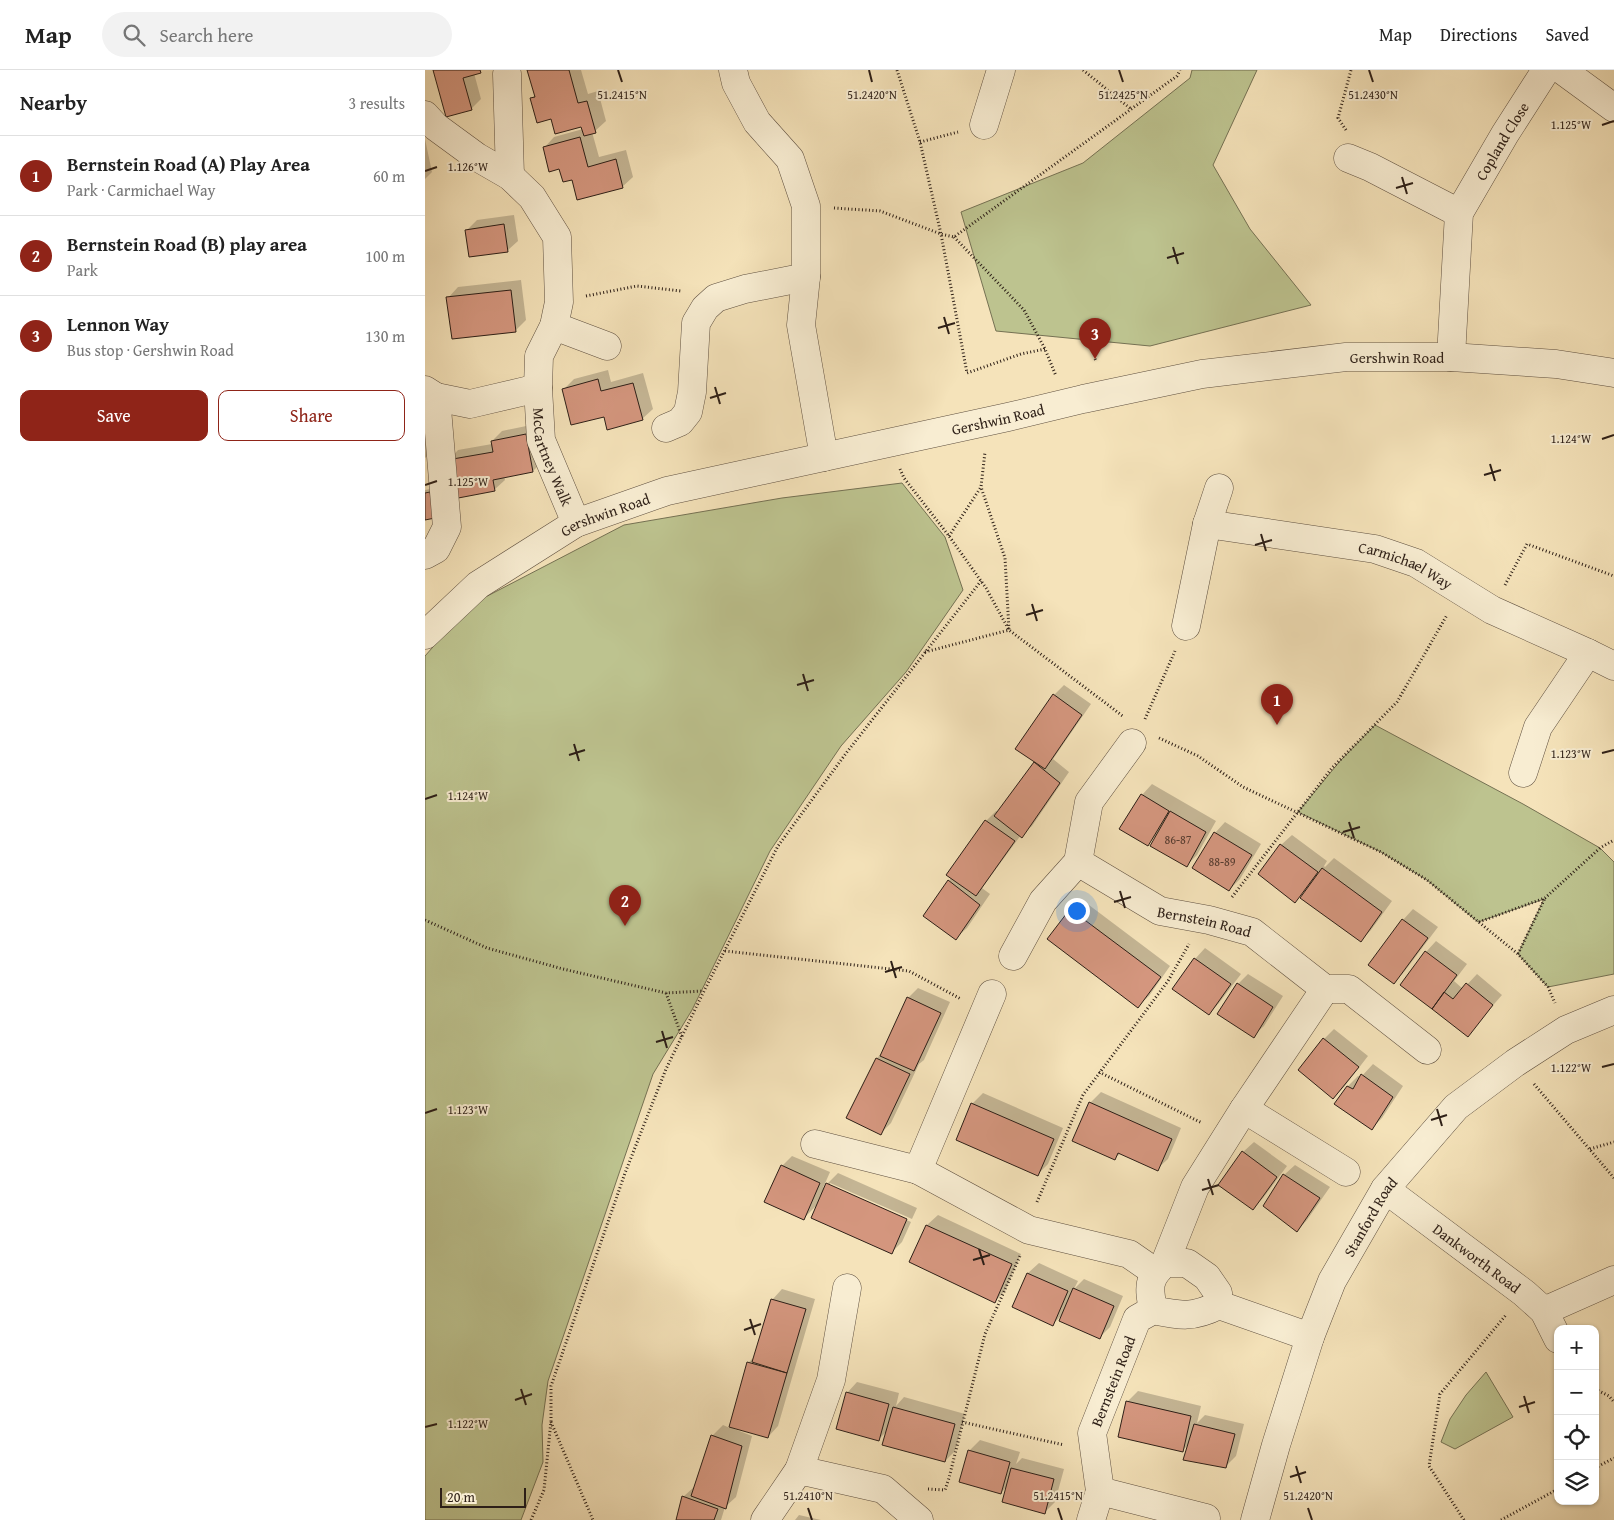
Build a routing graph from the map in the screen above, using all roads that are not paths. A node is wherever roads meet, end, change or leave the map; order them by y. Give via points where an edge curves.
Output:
1 (733, 70) edge
2 (1001, 70) edge
3 (1546, 70) edge
4 (1562, 70) edge
5 (507, 74) dead end
6 (1614, 108) edge
7 (425, 114) edge
8 (984, 125) road end
9 (1359, 162) road end
10 (510, 176) junction
11 (1459, 213) junction
12 (806, 277) junction
13 (557, 314) junction
14 (607, 346) dead end
15 (1451, 357) junction
16 (1614, 372) edge
17 (538, 388) junction
18 (431, 393) edge
19 (666, 428) dead end
20 (824, 456) junction
21 (1219, 488) dead end
22 (576, 524) junction
23 (1207, 524) junction
24 (425, 555) edge
25 (1186, 626) road end
26 (425, 635) edge
27 (1606, 659) edge
28 (1137, 736) road end
29 (1523, 773) dead end
30 (1078, 862) junction
31 (1013, 956) dead end
32 (1325, 989) junction
33 (989, 1003) road end
34 (1614, 1010) edge
35 (1427, 1050) dead end
36 (1244, 1109) junction
37 (815, 1144) dead end
38 (918, 1170) junction
39 (1346, 1172) dead end
40 (1385, 1189) junction
41 (1160, 1267) junction
42 (1614, 1280) edge
43 (847, 1288) dead end
44 (1534, 1302) junction
45 (1219, 1305) junction
46 (1153, 1310) junction
47 (1554, 1333) edge
48 (1309, 1337) junction
49 (799, 1470) junction
50 (1099, 1491) junction
51 (1206, 1518) dead end
52 (918, 1519) edge
53 (765, 1520) edge
54 (1091, 1520) edge
55 (1255, 1520) edge

1 - 12 street via 736,83 757,122 790,159 806,206
2 - 8 street
3 - 11 street, Copland Close
4 - 6 street
5 - 10 street
7 - 10 street, McCartney Walk via 436,127 477,157
9 - 11 street
10 - 13 street, McCartney Walk via 532,197 557,237
11 - 15 street, Copland Close
12 - 19 street via 745,289 711,303 696,323 689,412 680,422
12 - 20 street via 801,325
13 - 14 street
13 - 17 street, McCartney Walk via 539,356
15 - 16 street, Gershwin Road via 1556,364
15 - 20 street, Gershwin Road via 1346,357 1203,374
17 - 18 street, McCartney Walk via 470,404
17 - 22 street, McCartney Walk via 541,440
18 - 24 street via 447,527 436,549
20 - 22 street, Gershwin Road via 667,492
21 - 23 street
22 - 26 street, Gershwin Road via 478,585
23 - 25 street
23 - 27 street, Carmichael Way via 1375,549 1416,563 1492,610
27 - 29 street, Carmichael Way via 1538,727
28 - 30 street via 1089,802
30 - 31 street via 1043,901
30 - 32 street, Bernstein Road via 1160,911 1252,932
32 - 35 street via 1349,989
32 - 36 street
33 - 38 street
34 - 40 street, Stanford Road via 1566,1030 1456,1107
36 - 39 street
36 - 41 street via 1195,1187
37 - 38 street
38 - 41 street via 1029,1230 1129,1254
40 - 44 street, Dankworth Road
40 - 48 street, Stanford Road via 1332,1281
41 - 45 street via 1187,1263 1207,1276 1218,1293
41 - 46 street via 1149,1289
42 - 44 street
43 - 49 street via 831,1380
44 - 47 street, Dankworth Road
45 - 46 street via 1205,1312 1179,1315
45 - 48 street
46 - 50 street, Bernstein Road via 1137,1319 1092,1433
48 - 55 street, Stanford Road
49 - 52 street via 883,1489
49 - 53 street
50 - 51 street
50 - 54 street, Bernstein Road

